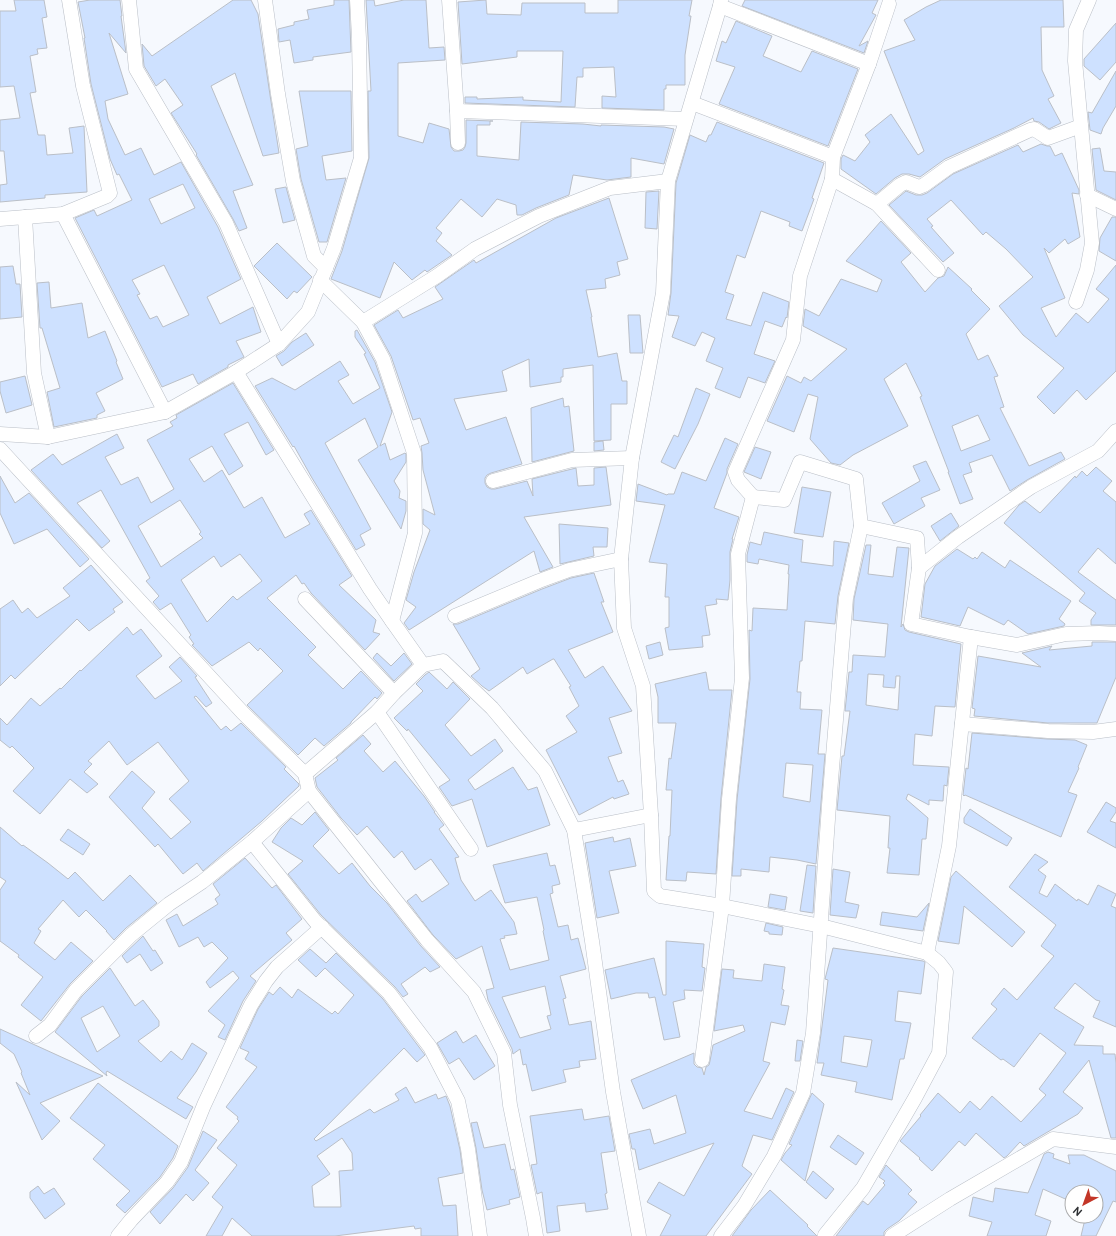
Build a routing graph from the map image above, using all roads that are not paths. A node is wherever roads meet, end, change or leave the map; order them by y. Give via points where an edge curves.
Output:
1 (69, 0) edge
2 (129, 0) edge
3 (265, 0) edge
4 (357, 0) edge
5 (449, 0) edge
6 (1089, 0) edge
7 (721, 3) edge
8 (889, 4) dead end
9 (869, 64) junction
10 (692, 103) junction
11 (457, 111) junction
12 (686, 119) junction
13 (1081, 126) junction
14 (458, 143) dead end
15 (833, 157) junction
16 (832, 179) junction
17 (668, 181) junction
18 (1087, 195) junction
19 (877, 204) junction
20 (1116, 209) edge
21 (63, 214) junction
22 (25, 217) junction
23 (0, 219) edge
24 (938, 270) dead end
25 (323, 274) junction
26 (1076, 302) dead end
27 (363, 322) junction
28 (279, 344) junction
29 (236, 372) junction
30 (165, 412) junction
31 (1116, 431) edge
32 (0, 434) edge
33 (48, 437) junction
34 (0, 448) edge
35 (632, 458) junction
36 (493, 481) dead end
37 (753, 497) junction
38 (861, 526) junction
39 (621, 559) junction
40 (918, 568) junction
41 (305, 599) dead end
42 (455, 616) dead end
43 (392, 621) junction
44 (1116, 634) edge
45 (971, 637) junction
46 (423, 666) junction
47 (394, 693) junction
48 (377, 712) junction
49 (962, 724) junction
50 (1116, 729) edge
51 (305, 774) junction
52 (308, 791) junction
53 (651, 815) junction
54 (574, 830) junction
55 (252, 842) junction
56 (471, 849) dead end
57 (722, 906) junction
58 (821, 926) junction
59 (322, 928) junction
60 (927, 953) junction
61 (36, 1036) dead end
62 (702, 1060) dead end
63 (1116, 1147) edge
64 (825, 1235) dead end
65 (118, 1236) edge
66 (480, 1236) edge
67 (536, 1236) edge
68 (639, 1236) edge
69 (721, 1236) edge
70 (892, 1236) edge

1 - 21 street via 83,86 110,193
2 - 28 street via 136,69 226,223
3 - 25 street via 293,182 314,256
4 - 25 street via 361,158 334,248
5 - 11 street
6 - 13 street via 1076,30 1075,61
7 - 9 street
7 - 10 street
8 - 9 street
9 - 15 street
10 - 12 street
10 - 15 street
11 - 12 street
11 - 14 street
12 - 17 street
13 - 18 street
13 - 19 street via 1048,138 1030,130 949,167 924,185 918,187 906,182
15 - 16 street
16 - 19 street
16 - 37 street via 800,276 793,340 736,472 738,480
17 - 27 street via 610,188 539,216 475,249
17 - 35 street via 663,293
18 - 20 street
18 - 26 street via 1092,243 1087,270
19 - 24 street
21 - 22 street
21 - 30 street
22 - 23 street
22 - 33 street via 34,373
25 - 27 street
25 - 28 street via 308,312
27 - 43 street via 384,359 414,453 415,533
28 - 29 street
29 - 30 street
29 - 43 street
30 - 33 street
31 - 40 street via 1098,451 1030,487
32 - 33 street
34 - 51 street via 243,714
35 - 36 street via 572,460
35 - 39 street
37 - 38 street via 784,500 800,462 856,479
37 - 57 street via 738,554 742,678 729,799
38 - 40 street via 917,538
38 - 58 street via 846,598
39 - 42 street via 568,570
39 - 53 street via 624,628 643,686
40 - 45 street via 911,624
41 - 47 street
43 - 46 street
44 - 45 street via 1066,634 1017,645
45 - 49 street
46 - 47 street
46 - 54 street via 443,661 492,708 545,771
47 - 48 street
48 - 51 street
48 - 56 street
49 - 50 street via 1048,731 1093,732
49 - 60 street via 949,846
51 - 52 street
52 - 55 street
52 - 67 street via 427,940 474,992 504,1053 510,1105
53 - 54 street
53 - 57 street via 654,891 660,896
54 - 68 street via 613,1092
55 - 59 street
55 - 61 street via 131,935 76,990 50,1025
57 - 58 street
57 - 62 street
58 - 60 street
58 - 69 street via 813,1033 803,1093 774,1156 744,1206
59 - 65 street via 277,967 266,981 238,1032 181,1162 167,1182
59 - 66 street via 390,993 430,1047 458,1101 468,1149
60 - 64 street via 946,972 939,1053 863,1188
63 - 70 street via 1053,1139

